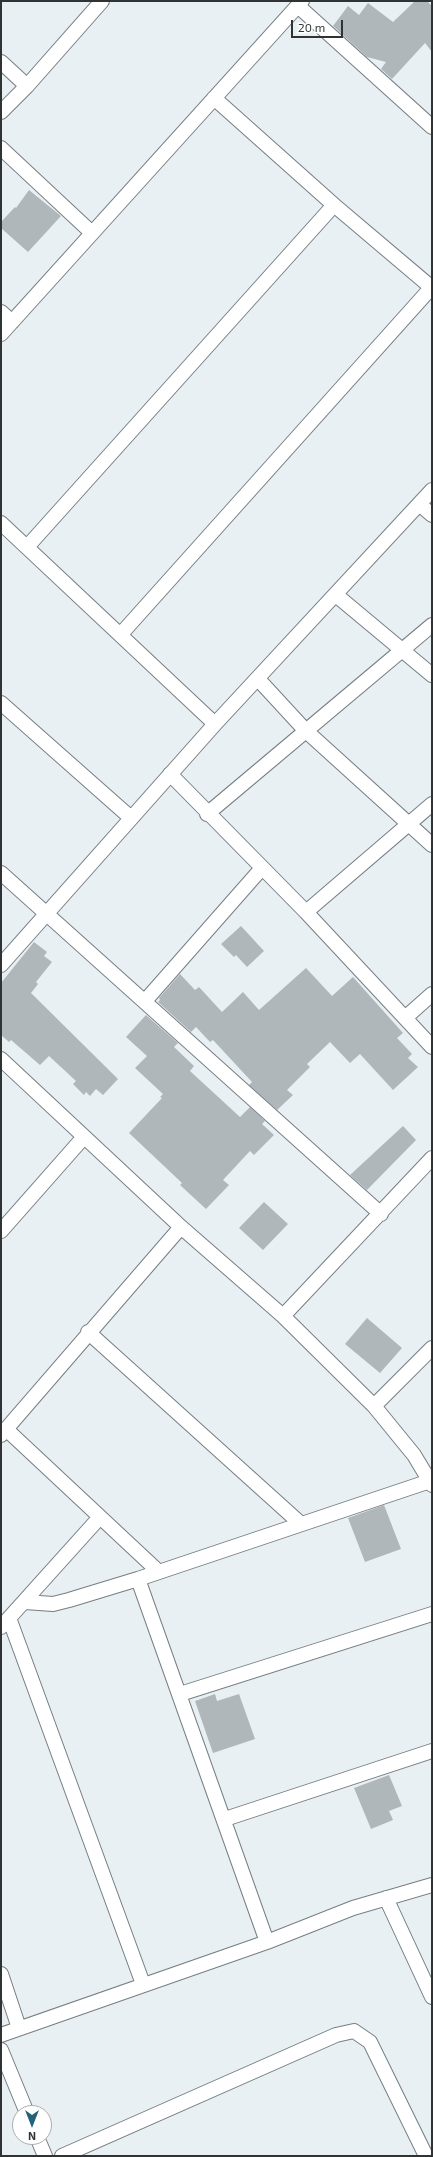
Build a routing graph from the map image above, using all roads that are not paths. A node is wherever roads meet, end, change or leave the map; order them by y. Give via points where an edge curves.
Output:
1 (102, 1) edge
2 (300, 3) edge
3 (1, 62) edge
4 (27, 86) junction
5 (214, 98) junction
6 (1, 112) edge
7 (432, 127) edge
8 (1, 148) edge
9 (334, 205) junction
10 (92, 233) junction
11 (432, 288) edge
12 (1, 312) edge
13 (12, 322) junction
14 (1, 334) edge
15 (432, 490) edge
16 (419, 504) junction
17 (432, 515) edge
18 (1, 523) edge
19 (27, 547) junction
20 (336, 595) junction
21 (432, 625) edge
22 (121, 634) junction
23 (403, 650) junction
24 (432, 675) edge
25 (258, 679) junction
26 (1, 704) edge
27 (215, 724) junction
28 (305, 730) junction
29 (170, 774) junction
30 (432, 804) edge
31 (207, 814) junction
32 (131, 818) junction
33 (408, 823) junction
34 (432, 845) edge
35 (262, 868) junction
36 (1, 873) edge
37 (306, 912) junction
38 (46, 915) junction
39 (1, 965) edge
40 (432, 994) edge
41 (145, 1001) junction
42 (405, 1018) junction
43 (432, 1047) edge
44 (1, 1059) edge
45 (83, 1138) junction
46 (432, 1158) edge
47 (381, 1214) junction
48 (181, 1227) junction
49 (1, 1231) edge
50 (283, 1316) junction
51 (88, 1332) junction
52 (431, 1350) edge
53 (374, 1406) junction
54 (4, 1432) edge
55 (431, 1483) edge
56 (100, 1517) junction
57 (301, 1524) junction
58 (158, 1572) junction
59 (138, 1579) junction
60 (25, 1602) junction
61 (432, 1614) edge
62 (5, 1622) edge
63 (180, 1694) junction
64 (432, 1751) edge
65 (225, 1819) junction
66 (432, 1885) edge
67 (386, 1898) junction
68 (267, 1942) junction
69 (1, 1974) edge
70 (143, 1984) junction
71 (432, 1997) edge
72 (18, 2028) junction
73 (1, 2035) edge
74 (1, 2050) edge
75 (24, 2105) edge
76 (40, 2145) edge
77 (44, 2156) edge
78 (62, 2156) edge
79 (426, 2156) edge

1 - 4 street
2 - 5 street
2 - 7 street
3 - 4 street
4 - 6 street
5 - 9 street
5 - 10 street
8 - 10 street
9 - 11 street
9 - 19 street
10 - 13 street
11 - 22 street
12 - 13 street
13 - 14 street
15 - 16 street
16 - 17 street
16 - 20 street
18 - 19 street
19 - 22 street
20 - 23 street
20 - 25 street
21 - 23 street
22 - 27 street
23 - 24 street
23 - 28 street
25 - 27 street
25 - 28 street
26 - 32 street
27 - 29 street
28 - 31 street
28 - 33 street
29 - 31 street
29 - 32 street
30 - 33 street
31 - 35 street
32 - 38 street
33 - 34 street
33 - 37 street
35 - 37 street
35 - 41 street
36 - 38 street
37 - 42 street
38 - 39 street
38 - 41 street
40 - 42 street
41 - 47 street
42 - 43 street
44 - 45 street
45 - 48 street
45 - 49 street
46 - 47 street
47 - 50 street
48 - 50 street
48 - 51 street
50 - 53 street
51 - 54 street
51 - 57 street
52 - 53 street
53 - 55 street via 414,1455
54 - 56 street
55 - 57 street
56 - 58 street
56 - 60 street
57 - 58 street
58 - 59 street
59 - 60 street via 53,1604
59 - 63 street
60 - 62 street
61 - 63 street
62 - 70 street
63 - 65 street
64 - 65 street
65 - 68 street
66 - 67 street
67 - 68 street via 353,1908
67 - 71 street
68 - 70 street
69 - 72 street
70 - 72 street
72 - 73 street
74 - 75 street
76 - 77 street
78 - 79 street via 336,2035 354,2031 370,2042

